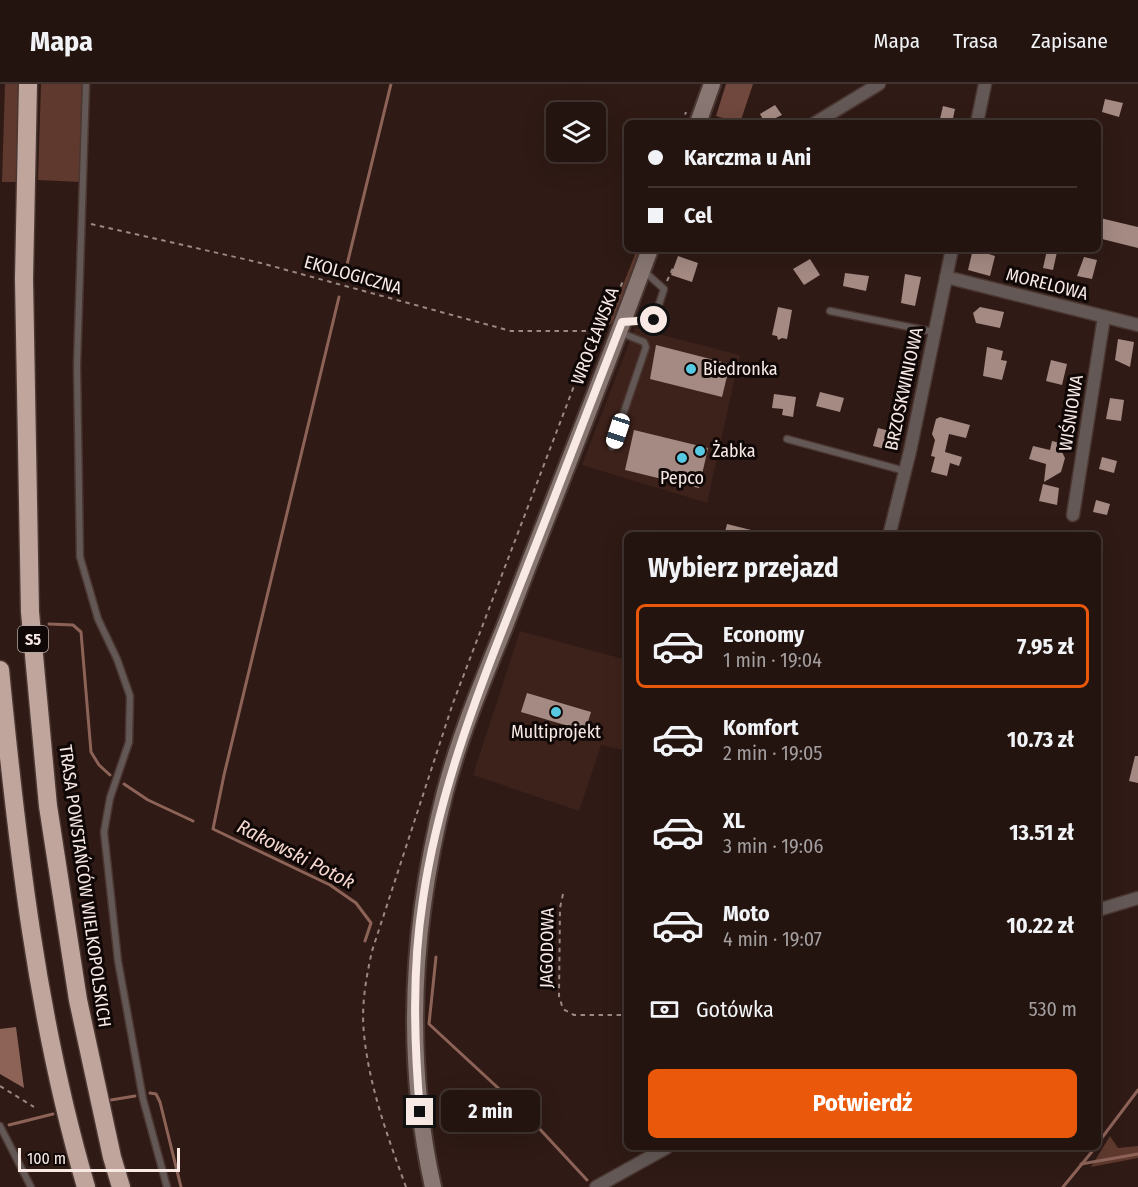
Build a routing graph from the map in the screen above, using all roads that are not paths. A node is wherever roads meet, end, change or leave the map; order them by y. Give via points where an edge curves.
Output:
1 (28, 84) edge
2 (86, 84) edge
3 (712, 84) edge
4 (879, 84) edge
5 (985, 84) edge
6 (699, 120) edge
7 (820, 120) edge
8 (978, 120) edge
9 (649, 252) edge
10 (951, 252) edge
11 (642, 269) junction
12 (946, 277) junction
13 (830, 311) dead end
14 (1104, 317) junction
15 (1138, 326) edge
16 (620, 327) junction
17 (935, 332) junction
18 (787, 439) dead end
19 (612, 447) dead end
20 (906, 471) junction
21 (1073, 515) dead end
22 (890, 532) edge
23 (0, 670) edge
24 (1138, 898) edge
25 (1101, 909) edge
26 (0, 1126) edge
27 (662, 1150) edge
28 (31, 1187) edge
29 (86, 1187) edge
30 (121, 1187) edge
31 (167, 1187) edge
32 (433, 1187) edge
33 (596, 1187) edge

1 - 30 highway, TRASA POWSTAŃCÓW WIELKOPOLSKICH / S5 via 24,279 31,623 48,806 78,1000
2 - 31 lane via 77,365 80,557 98,619 130,696 129,742 110,798 104,832 120,973 143,1099
3 - 6 main road
4 - 7 street
5 - 8 street
9 - 11 main road, WROCŁAWSKA
10 - 12 street, BRZOSKWINIOWA
11 - 16 main road, WROCŁAWSKA
11 - 16 lane via 664,290 654,320
12 - 14 street, MORELOWA
12 - 17 street, BRZOSKWINIOWA
13 - 17 lane
14 - 15 street, MORELOWA
14 - 21 street, WIŚNIOWA
16 - 19 lane via 646,347
16 - 32 main road, WROCŁAWSKA via 471,712 430,856 416,962 415,1058
17 - 20 street, BRZOSKWINIOWA
18 - 20 lane
20 - 22 street, BRZOSKWINIOWA
23 - 29 highway, S5 via 14,810 44,1004
24 - 25 street
26 - 28 lane
27 - 33 street

